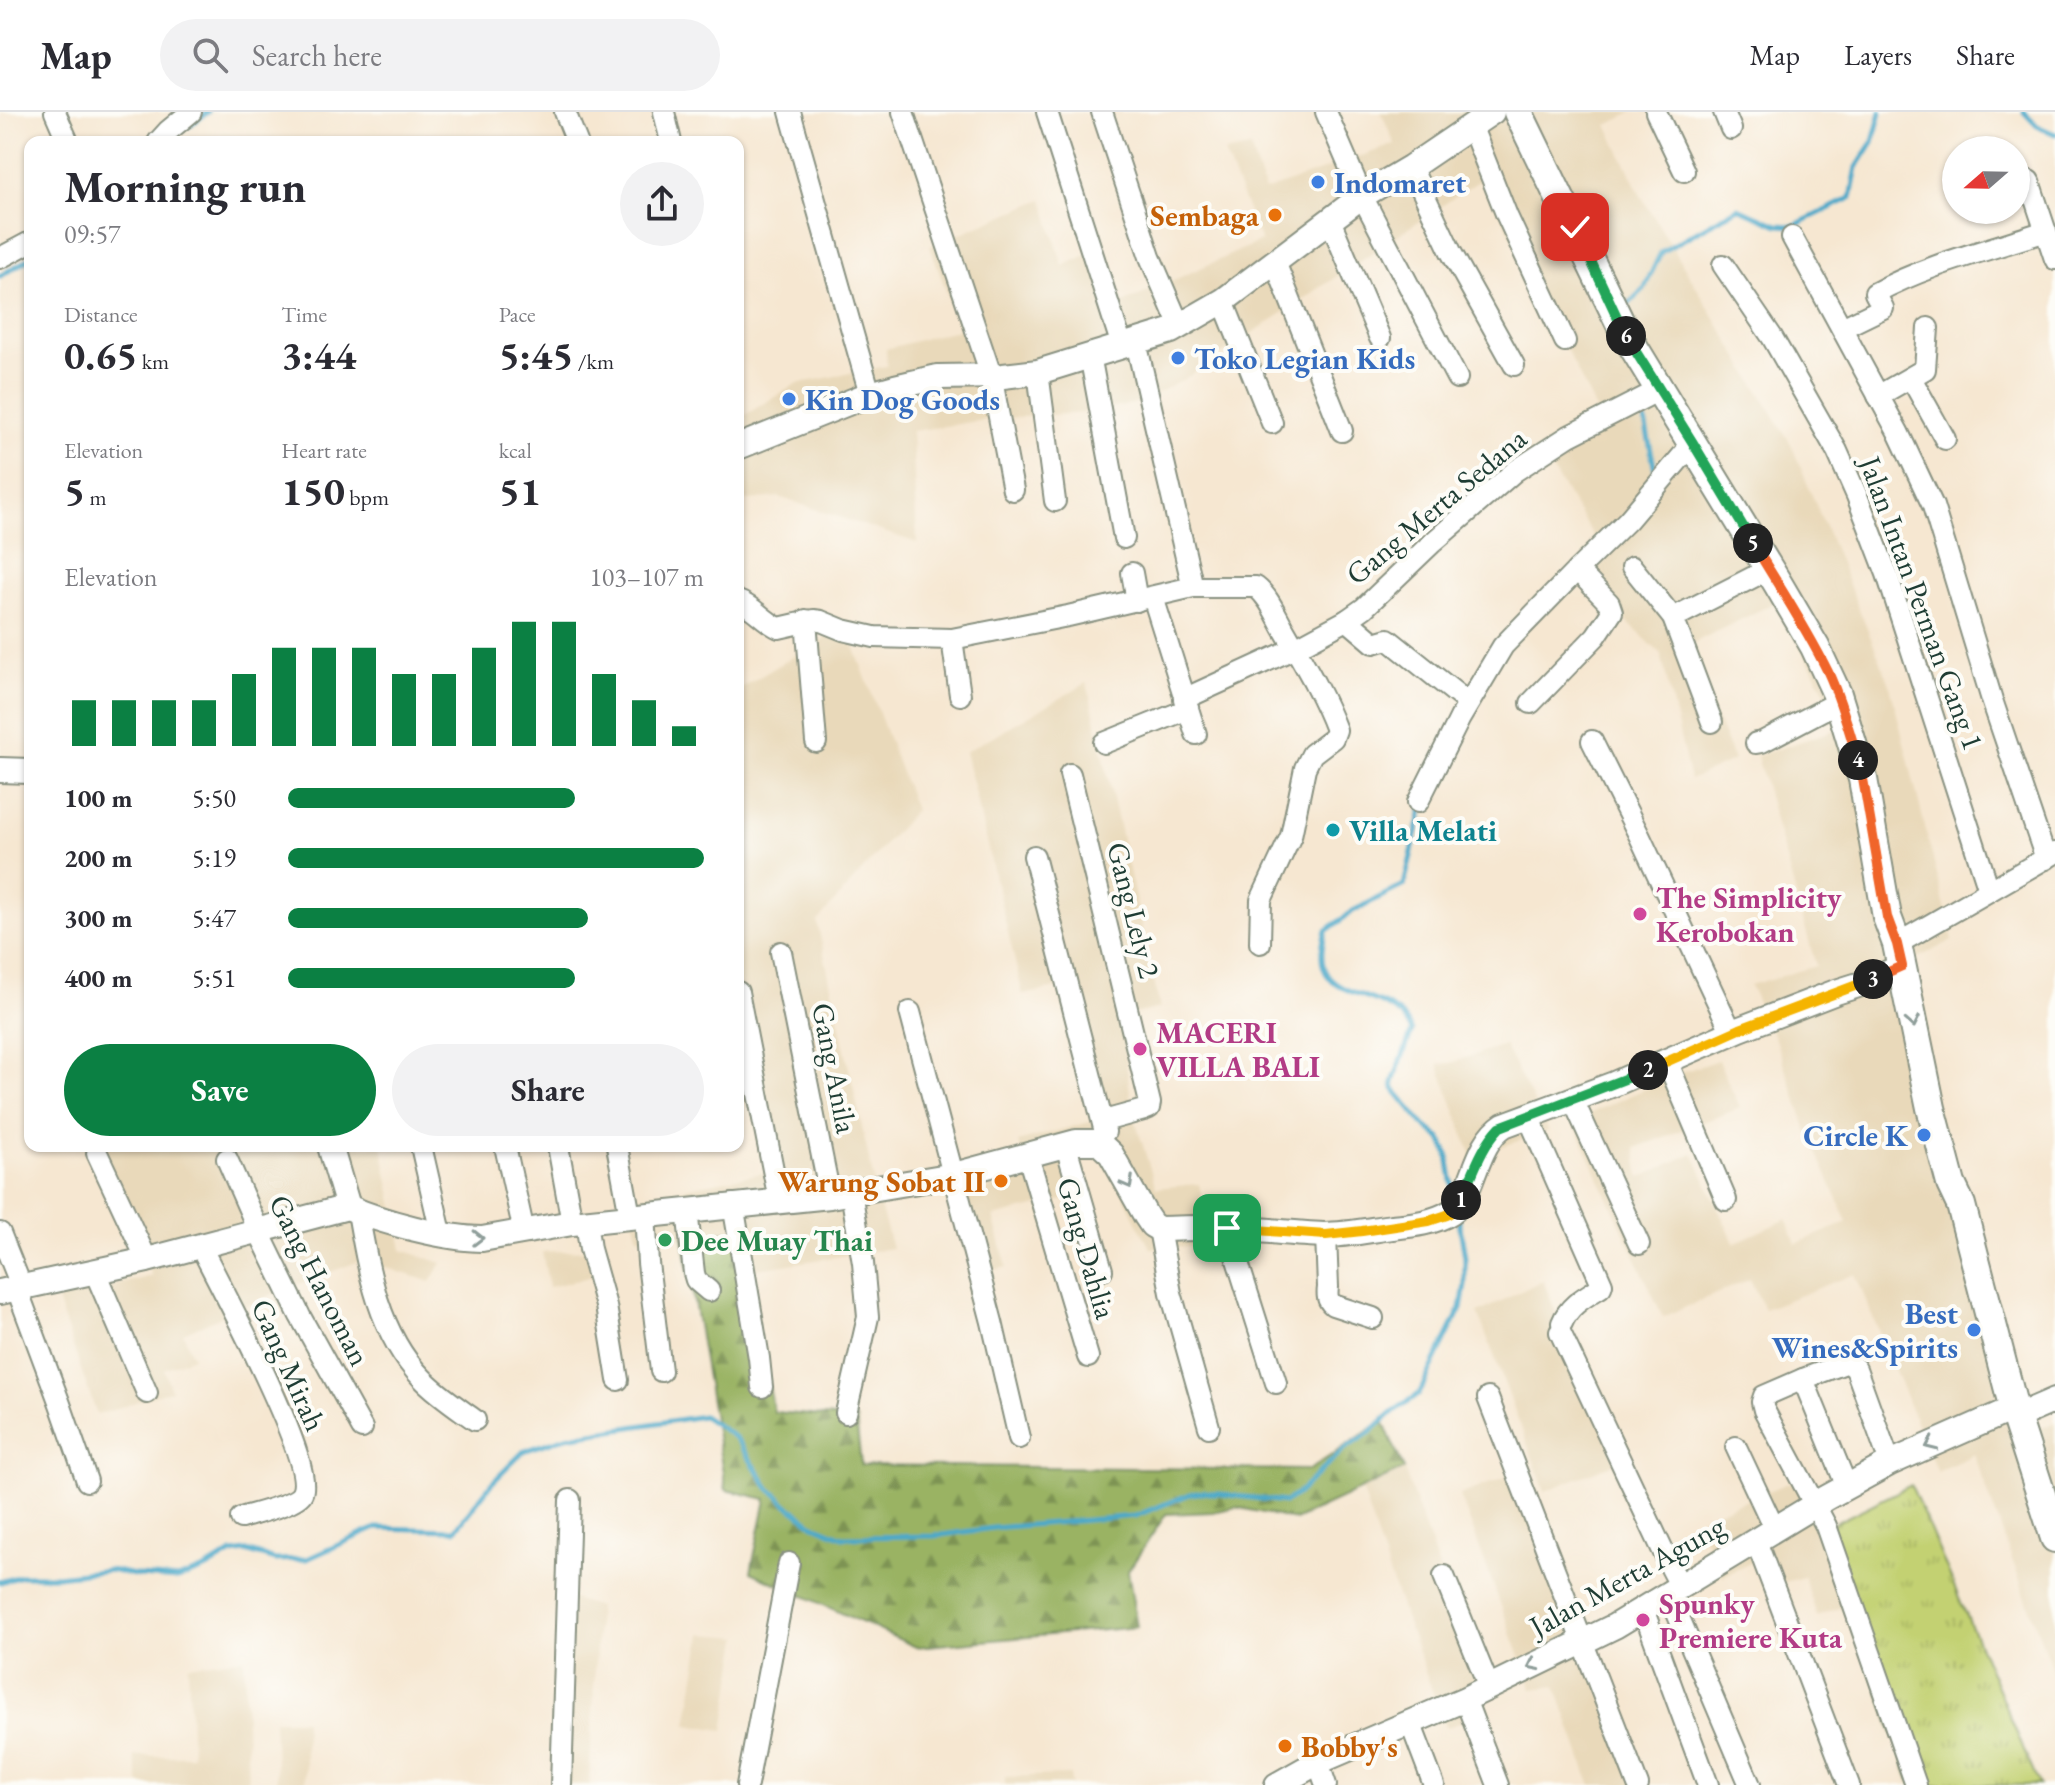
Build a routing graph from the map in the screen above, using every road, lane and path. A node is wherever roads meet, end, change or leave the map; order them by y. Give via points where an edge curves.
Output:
1 (55, 112) edge
2 (191, 112) edge
3 (565, 112) edge
4 (664, 112) edge
5 (790, 112) edge
6 (903, 112) edge
7 (1047, 112) edge
8 (1102, 112) edge
9 (1326, 112) edge
10 (1492, 112) edge
11 (1518, 112) edge
12 (1656, 112) edge
13 (1471, 125) junction
14 (65, 136) edge
15 (163, 136) edge
16 (575, 136) edge
17 (670, 136) edge
18 (1411, 167) junction
19 (1684, 171) dead end
20 (2030, 184) edge
21 (1362, 196) junction
22 (1330, 220) junction
23 (2046, 231) junction
24 (1792, 237) dead end
25 (24, 245) edge
26 (0, 258) edge
27 (2055, 259) edge
28 (1275, 262) junction
29 (1723, 265) dead end
30 (1223, 301) junction
31 (1180, 327) junction
32 (1842, 328) junction
33 (1928, 328) dead end
34 (1380, 338) dead end
35 (1565, 341) dead end
36 (1129, 344) junction
37 (1090, 355) junction
38 (1514, 365) dead end
39 (1038, 372) junction
40 (991, 375) junction
41 (1457, 378) dead end
42 (1911, 378) junction
43 (1659, 390) junction
44 (870, 394) junction
45 (1878, 396) junction
46 (1272, 423) dead end
47 (1342, 431) dead end
48 (1945, 439) dead end
49 (1693, 443) junction
50 (744, 445) edge
51 (1013, 490) dead end
52 (1055, 501) dead end
53 (1124, 538) dead end
54 (1632, 567) dead end
55 (1769, 569) junction
56 (1577, 570) junction
57 (1132, 573) dead end
58 (1191, 579) dead end
59 (1145, 599) junction
60 (744, 604) edge
61 (1673, 618) junction
62 (806, 620) junction
63 (1347, 620) junction
64 (952, 639) junction
65 (1295, 648) junction
66 (960, 695) dead end
67 (1840, 701) junction
68 (1468, 703) junction
69 (1531, 703) dead end
70 (1186, 704) junction
71 (1712, 722) dead end
72 (1196, 734) dead end
73 (1592, 741) dead end
74 (816, 742) dead end
75 (1104, 743) dead end
76 (1756, 743) dead end
77 (0, 770) edge
78 (24, 771) edge
79 (1070, 774) dead end
80 (1418, 802) dead end
81 (1034, 856) dead end
82 (2050, 856) edge
83 (1989, 890) junction
84 (1260, 943) dead end
85 (781, 952) dead end
86 (1900, 955) junction
87 (910, 1012) dead end
88 (744, 1022) edge
89 (1732, 1033) junction
90 (1667, 1061) junction
91 (1573, 1100) junction
92 (1528, 1116) junction
93 (1104, 1121) junction
94 (1066, 1146) junction
95 (1105, 1148) junction
96 (332, 1152) edge
97 (422, 1152) edge
98 (506, 1152) edge
99 (560, 1152) edge
100 (619, 1152) edge
101 (97, 1153) dead end
102 (1028, 1156) junction
103 (227, 1159) dead end
104 (954, 1175) junction
105 (841, 1194) junction
106 (779, 1200) junction
107 (1726, 1200) dead end
108 (733, 1204) junction
109 (353, 1210) junction
110 (687, 1210) junction
111 (638, 1215) junction
112 (579, 1222) junction
113 (1227, 1228) junction
114 (1159, 1229) junction
115 (259, 1232) junction
116 (524, 1232) junction
117 (0, 1233) edge
118 (441, 1233) junction
119 (1326, 1235) junction
120 (1639, 1244) dead end
121 (201, 1247) junction
122 (147, 1260) junction
123 (1102, 1270) dead end
124 (95, 1272) junction
125 (13, 1290) edge
126 (709, 1291) dead end
127 (1373, 1318) dead end
128 (1088, 1357) dead end
129 (661, 1371) dead end
130 (1803, 1379) junction
131 (618, 1380) dead end
132 (1276, 1383) dead end
133 (762, 1387) dead end
134 (147, 1393) dead end
135 (1488, 1398) dead end
136 (2055, 1400) edge
137 (846, 1413) dead end
138 (2009, 1415) junction
139 (475, 1420) dead end
140 (1209, 1427) dead end
141 (362, 1428) dead end
142 (1019, 1438) dead end
143 (1736, 1447) dead end
144 (1890, 1463) junction
145 (87, 1481) dead end
146 (1847, 1487) junction
147 (570, 1500) dead end
148 (1815, 1506) junction
149 (241, 1518) dead end
150 (1765, 1536) junction
151 (2055, 1538) edge
152 (789, 1563) dead end
153 (2055, 1563) edge
154 (1444, 1576) dead end
155 (1675, 1590) junction
156 (1643, 1609) junction
157 (1582, 1641) junction
158 (1489, 1687) junction
159 (1465, 1699) junction
160 (1410, 1722) junction
161 (1322, 1773) edge
162 (561, 1785) edge
163 (747, 1785) edge
164 (1277, 1785) edge
165 (1434, 1785) edge
166 (1498, 1785) edge
167 (1638, 1785) edge
168 (1708, 1785) edge
169 (1750, 1785) edge
170 (1849, 1785) edge
171 (1916, 1785) edge

1 - 14 street
2 - 15 street
3 - 16 street
4 - 17 street
5 - 44 street
6 - 40 street
7 - 36 street
8 - 31 street via 1150,257
9 - 21 street
10 - 13 street
11 - 43 main road via 1625,333
12 - 19 street
13 - 18 street
13 - 35 street
18 - 21 street
18 - 38 street
20 - 23 street
21 - 22 street
21 - 41 street
22 - 28 street
22 - 34 street
23 - 27 street
23 - 32 street via 1898,282 1875,293 1883,308
24 - 32 street
25 - 26 street
28 - 30 street
28 - 47 street
29 - 83 street, Jalan Intan Perman Gang 1 via 1772,337 1857,496
30 - 31 street
30 - 46 street
31 - 36 street
32 - 45 street
33 - 42 street via 1925,369
36 - 37 street
36 - 58 street
37 - 39 street
37 - 53 street
39 - 40 street
39 - 52 street
40 - 44 street via 938,377
40 - 51 street
42 - 45 street
42 - 48 street
43 - 49 main road
43 - 63 street, Gang Merta Sedana via 1523,466
44 - 50 street
45 - 82 street via 1933,506 1992,700
49 - 55 main road
49 - 56 street
54 - 61 street
55 - 61 street
55 - 67 main road
56 - 68 street via 1503,646
56 - 69 street via 1612,612 1596,636
57 - 59 street
59 - 64 street
59 - 65 street via 1193,587 1256,587
59 - 70 street
60 - 62 street via 779,628
61 - 71 street
62 - 64 street via 874,637
62 - 74 street
63 - 65 street, Gang Merta Sedana
63 - 68 street via 1374,643 1388,639
64 - 66 street
65 - 70 street, Gang Merta Sedana
65 - 84 street via 1336,733 1312,754 1305,768 1291,836 1261,900
67 - 76 street
67 - 86 main road via 1863,779 1887,917
68 - 80 street
70 - 72 street
70 - 75 street, Gang Merta Sedana
73 - 89 street
77 - 78 street
79 - 93 street, Gang Lely 2 via 1150,1103 1144,1110
81 - 93 street
82 - 83 street
83 - 86 street
85 - 105 street, Gang Anila
86 - 89 street via 1871,981
86 -> 138 main road via 1988,1365
87 - 104 street
88 - 106 street
89 - 90 street
90 - 91 street
90 - 107 street
91 - 92 street
91 - 120 street
92 - 119 street via 1495,1133 1457,1206 1447,1215
92 - 155 street via 1602,1284 1580,1299 1561,1328
93 - 95 street
94 - 95 street via 1087,1141
94 - 102 street
94 - 123 street
95 -> 114 street
96 - 109 street
97 - 118 street
98 - 116 street
99 - 112 street
100 - 111 street
101 - 122 street
102 - 104 street
102 - 128 street, Gang Dahlia
103 - 115 street, Gang Hanoman
104 - 105 street
104 - 142 street
105 - 106 street
105 - 137 street, Gang Anila via 863,1263 868,1312
106 - 108 street
108 - 110 street
108 - 133 street
109 - 115 street
109 - 118 street
109 - 139 street via 380,1308 408,1362
110 - 111 street
110 - 126 street via 694,1273
111 - 112 street
111 - 129 street
112 - 116 street
112 - 131 street via 606,1306
113 - 114 street
113 - 119 street
113 - 132 street
114 - 140 street via 1171,1293
115 - 121 street
115 - 141 street, Gang Hanoman
118 -> 116 street via 482,1239
117 - 125 street
119 - 127 street via 1328,1299
121 - 122 street
121 - 149 street, Gang Mirah via 286,1419 303,1480 297,1500
122 - 124 street
124 - 125 street
124 - 134 street
125 - 145 street
130 - 144 street via 1851,1364
130 - 146 street
130 - 148 street via 1766,1394 1762,1402
135 - 157 street
136 - 138 street, Jalan Merta Agung
138 -> 144 street, Jalan Merta Agung
138 - 151 main road
138 - 153 main road
143 - 150 street
144 - 146 street, Jalan Merta Agung
146 - 148 street, Jalan Merta Agung
147 - 162 street
148 - 150 street, Jalan Merta Agung
148 - 171 street
150 - 155 street, Jalan Merta Agung
150 - 170 street
152 - 163 street
154 - 158 street
155 - 156 street, Jalan Merta Agung
155 - 169 street
156 - 157 street, Jalan Merta Agung
156 - 168 street
157 -> 158 street, Jalan Merta Agung
157 - 167 street
158 - 159 street, Jalan Merta Agung
159 - 160 street, Jalan Merta Agung
159 - 166 street
160 - 161 street, Jalan Merta Agung
160 - 165 street
161 - 164 street, Jalan Merta Agung

